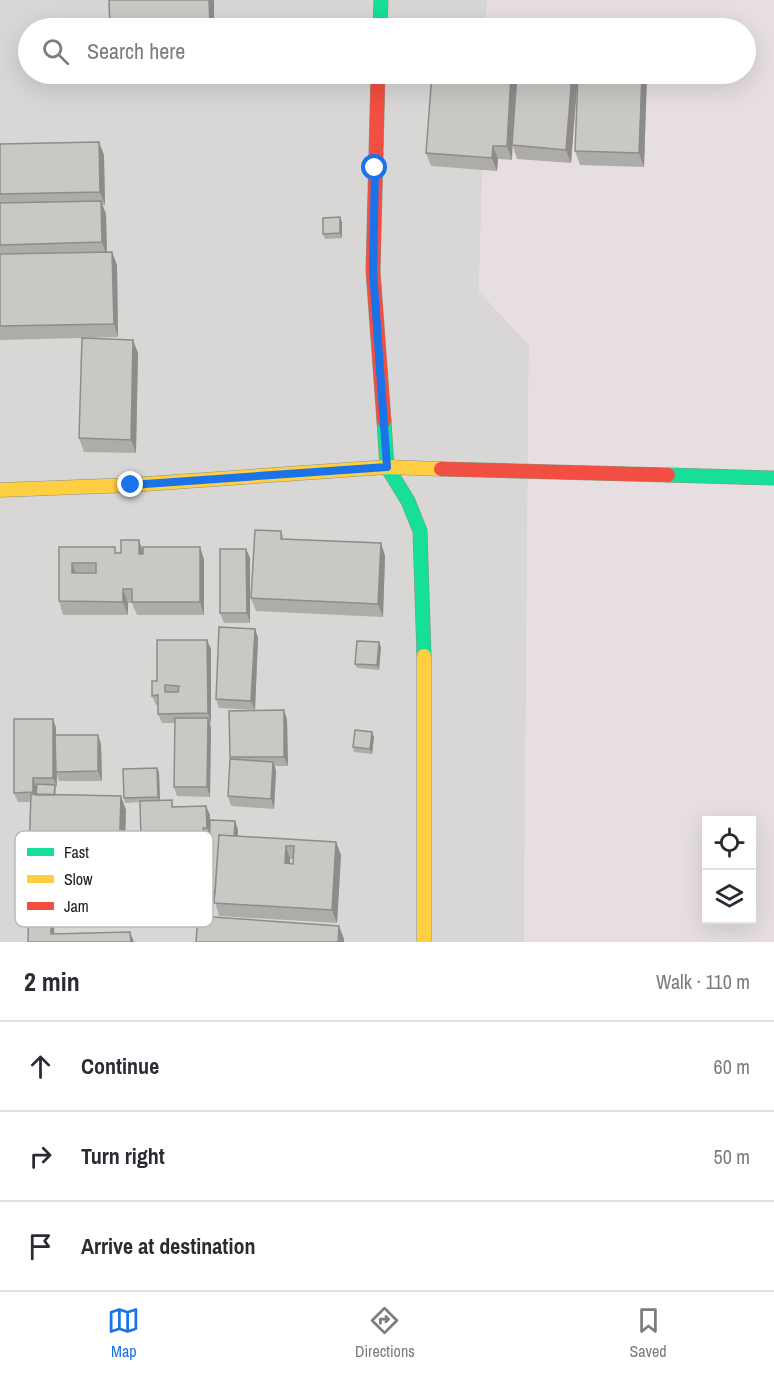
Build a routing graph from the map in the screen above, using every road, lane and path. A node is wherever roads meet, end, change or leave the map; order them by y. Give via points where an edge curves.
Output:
1 (381, 0) edge
2 (380, 18) edge
3 (378, 84) edge
4 (387, 467) junction
5 (774, 478) edge
6 (0, 490) edge
7 (424, 942) edge

1 - 2 street
3 - 4 street via 373,271
4 - 5 street
4 - 6 street
4 - 7 street via 408,501 420,531 424,625

